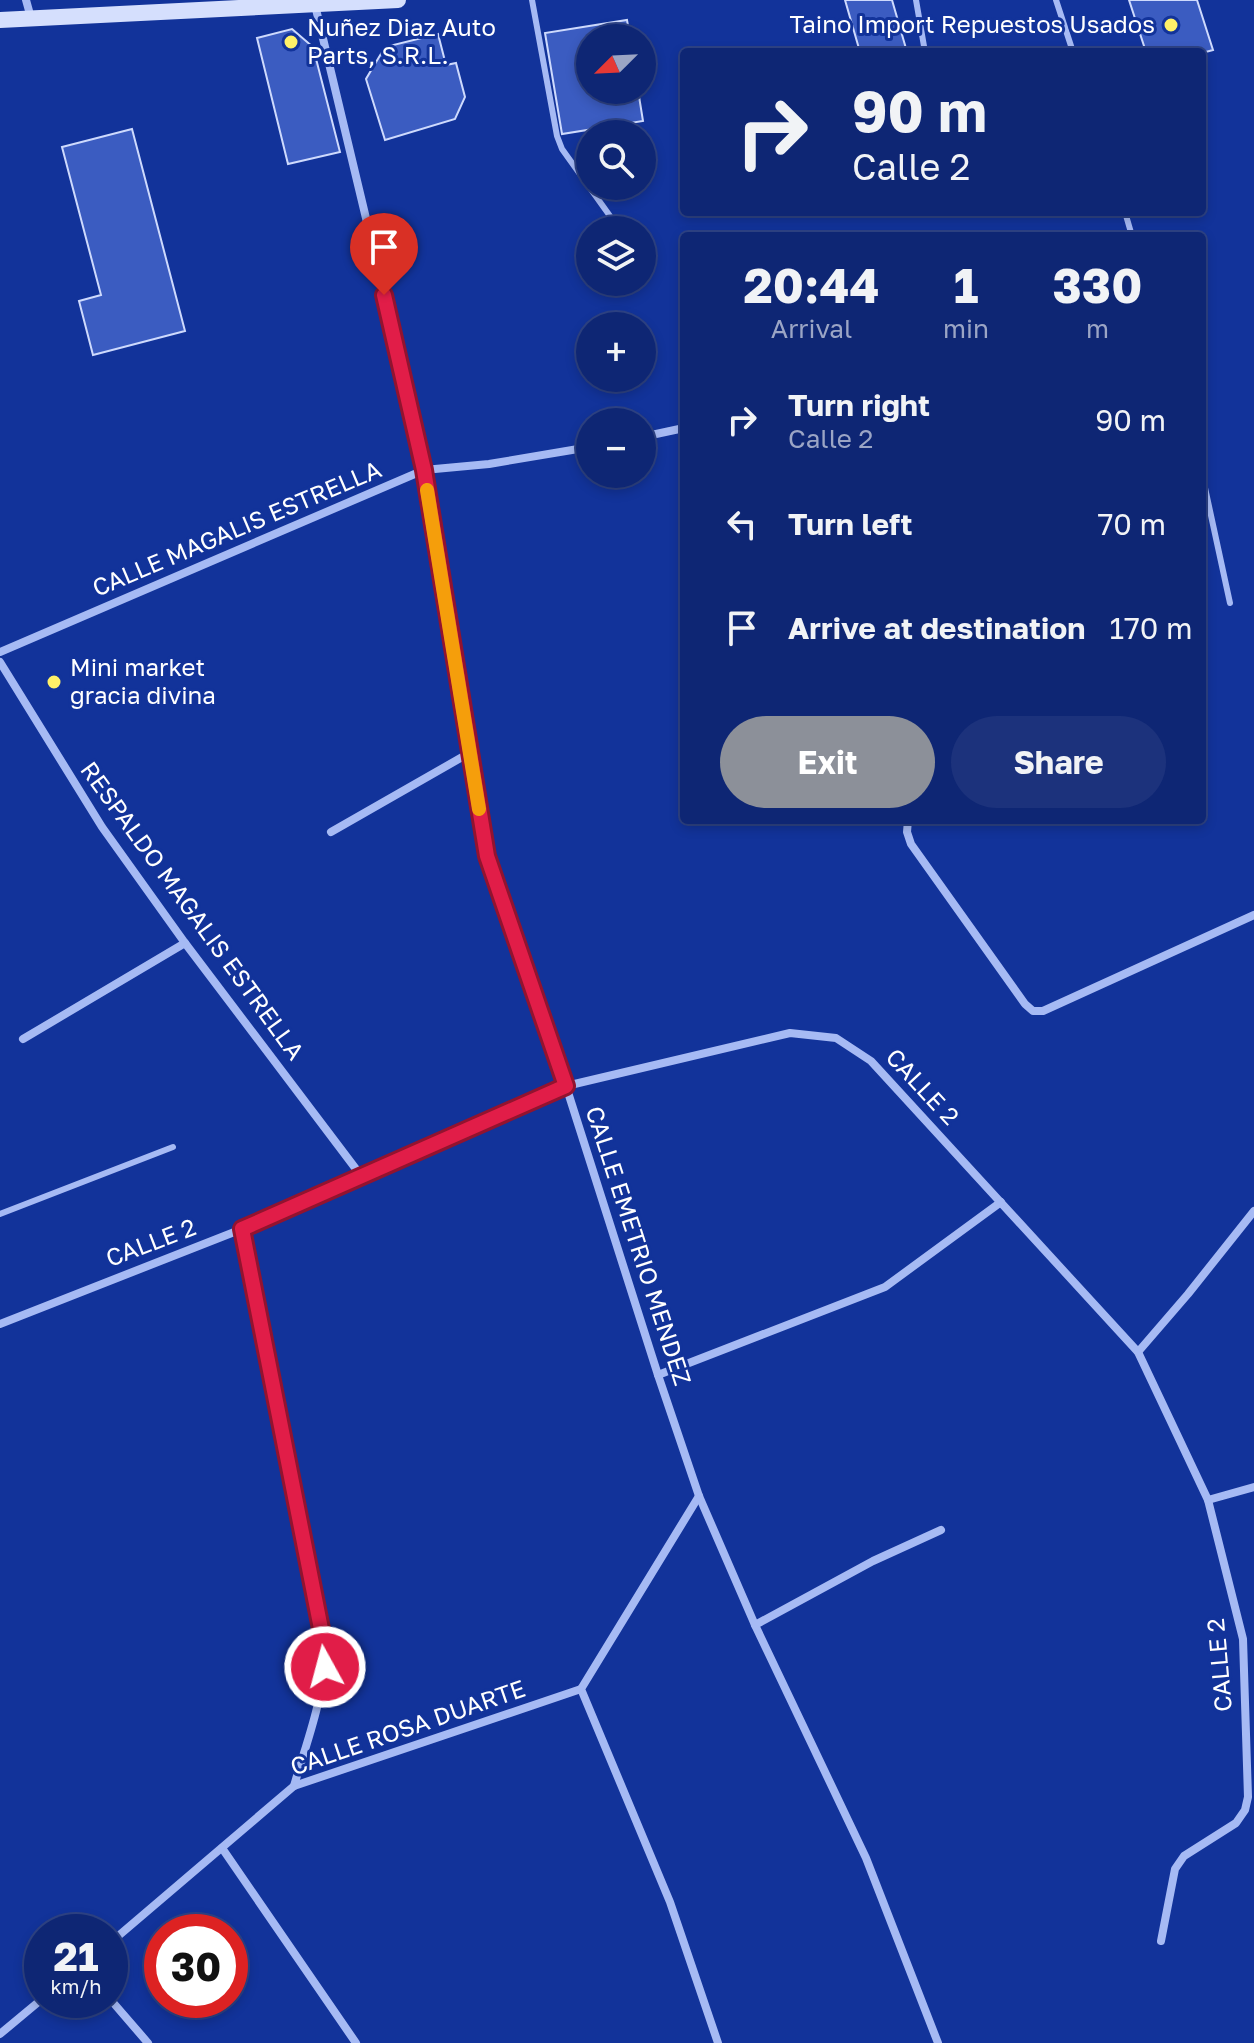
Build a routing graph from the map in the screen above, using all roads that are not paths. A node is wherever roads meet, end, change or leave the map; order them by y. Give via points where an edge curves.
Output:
1 (26, 0) edge
2 (398, 0) edge
3 (532, 0) edge
4 (916, 0) edge
5 (1056, 0) edge
6 (282, 3) edge
7 (315, 5) junction
8 (31, 18) junction
9 (0, 20) edge
10 (924, 48) edge
11 (1072, 48) edge
12 (610, 216) edge
13 (680, 429) edge
14 (656, 434) edge
15 (576, 449) edge
16 (424, 470) junction
17 (1206, 492) edge
18 (1230, 603) dead end
19 (0, 652) edge
20 (0, 662) edge
21 (471, 752) junction
22 (908, 824) edge
23 (331, 832) dead end
24 (1254, 915) edge
25 (185, 943) junction
26 (23, 1039) dead end
27 (566, 1086) junction
28 (173, 1147) dead end
29 (362, 1177) junction
30 (1001, 1202) junction
31 (1254, 1211) edge
32 (0, 1214) edge
33 (242, 1229) junction
34 (0, 1324) edge
35 (1138, 1352) junction
36 (658, 1375) junction
37 (1254, 1487) edge
38 (699, 1496) junction
39 (1208, 1500) junction
40 (941, 1530) dead end
41 (755, 1625) junction
42 (581, 1689) junction
43 (294, 1786) junction
44 (222, 1848) junction
45 (128, 1928) edge
46 (1161, 1941) dead end
47 (24, 2014) edge
48 (126, 2018) edge
49 (0, 2034) edge
50 (148, 2043) edge
51 (356, 2043) edge
52 (718, 2043) edge
53 (938, 2043) edge

1 - 8 street
2 - 7 main road
3 - 12 lane via 557,136
4 - 10 lane
5 - 11 lane
6 - 7 main road
6 - 8 main road
7 - 16 street, CALLE EMETRIO MENDEZ
8 - 9 main road
13 - 14 street
15 - 16 street, CALLE MAGALIS ESTRELLA
16 - 19 street, CALLE MAGALIS ESTRELLA
16 - 21 street, CALLE EMETRIO MENDEZ
17 - 18 lane
20 - 25 street, RESPALDO MAGALIS ESTRELLA via 102,827
21 - 23 street
21 - 27 street, CALLE EMETRIO MENDEZ via 487,856
22 - 24 street via 911,844 1033,1011
25 - 26 street
25 - 29 street, RESPALDO MAGALIS ESTRELLA
27 - 29 street, CALLE 2
27 - 30 street, CALLE 2 via 790,1033 836,1038 871,1061
27 - 36 street, CALLE EMETRIO MENDEZ
28 - 32 lane
29 - 33 street, CALLE 2
30 - 35 street, CALLE 2
30 - 36 street via 885,1287
31 - 35 street
33 - 34 street, CALLE 2
33 - 43 street via 324,1644 321,1688
35 - 39 street, CALLE 2
36 - 38 street, CALLE EMETRIO MENDEZ
37 - 39 street
38 - 41 street, CALLE EMETRIO MENDEZ
38 - 42 street
39 - 46 street, CALLE 2 via 1243,1639 1248,1797 1236,1823 1184,1856 1175,1869
40 - 41 street
41 - 53 street, CALLE EMETRIO MENDEZ via 866,1858
42 - 43 street, CALLE ROSA DUARTE
42 - 52 street via 670,1902
43 - 44 street, CALLE ROSA DUARTE
44 - 45 street, CALLE ROSA DUARTE
44 - 51 street
47 - 49 street
48 - 50 street

